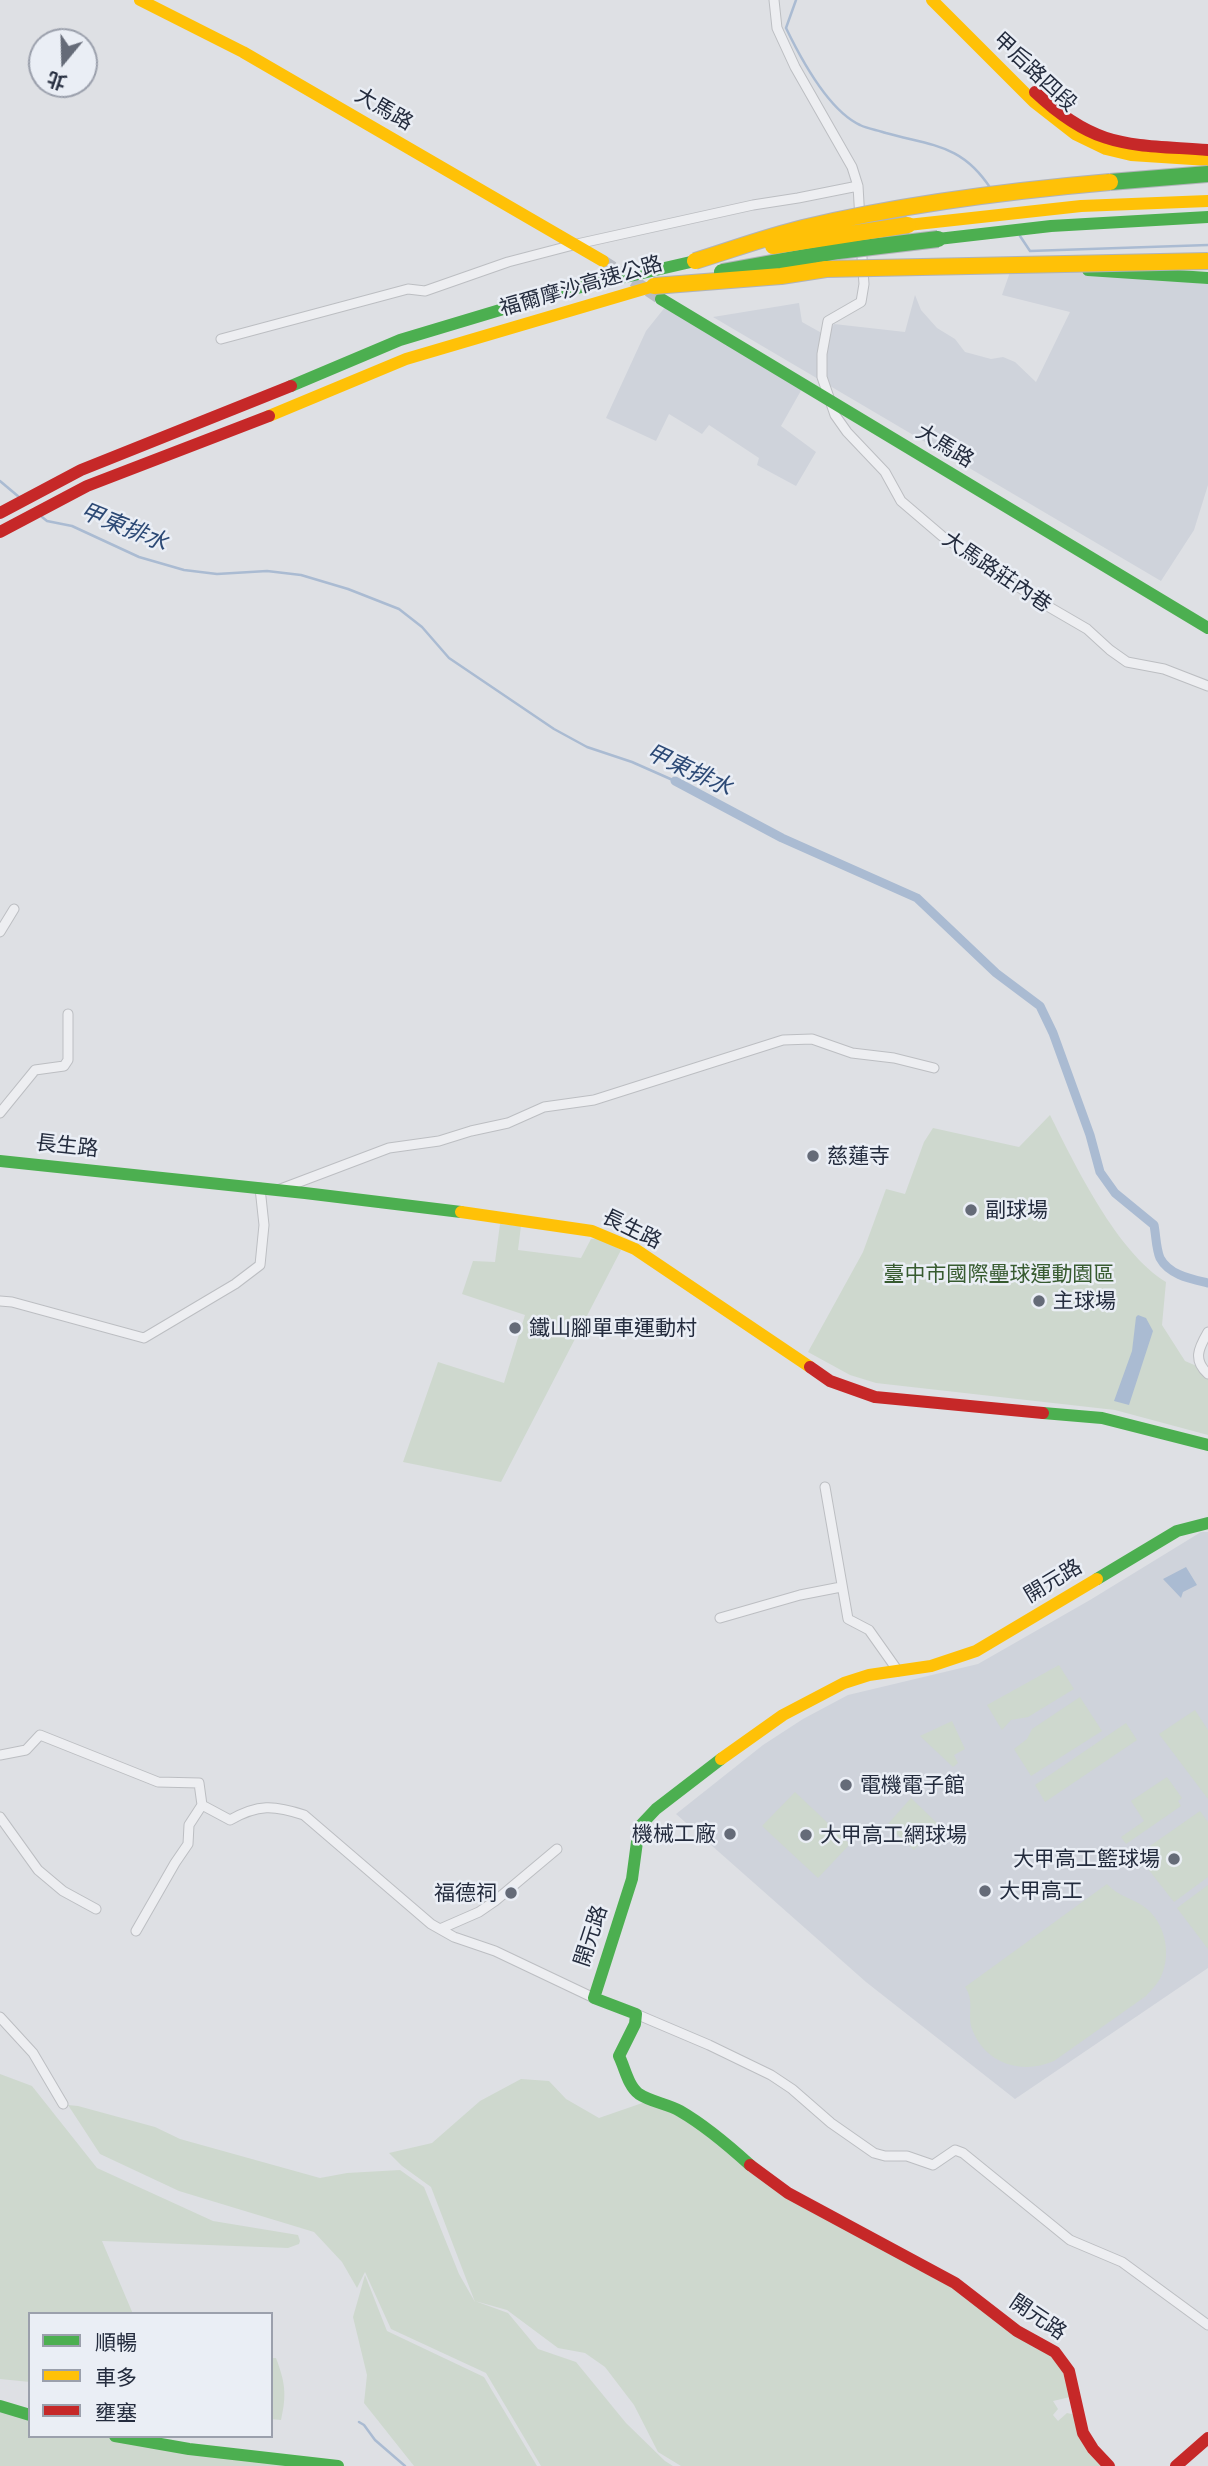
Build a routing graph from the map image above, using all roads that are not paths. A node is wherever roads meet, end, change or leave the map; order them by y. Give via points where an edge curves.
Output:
1 (139, 0) edge
2 (774, 0) edge
3 (932, 0) edge
4 (943, 0) edge
5 (1208, 150) edge
6 (1208, 160) edge
7 (1208, 174) edge
8 (858, 186) junction
9 (1208, 201) edge
10 (1208, 217) edge
11 (577, 244) junction
12 (603, 261) tunnel mouth
13 (695, 261) junction
14 (1208, 261) edge
15 (1016, 267) junction
16 (1208, 278) edge
17 (657, 292) junction
18 (220, 339) dead end
19 (830, 401) junction
20 (0, 513) edge
21 (0, 532) edge
22 (1208, 628) edge
23 (1208, 686) edge
24 (14, 909) dead end
25 (0, 932) edge
26 (68, 1014) dead end
27 (934, 1068) dead end
28 (0, 1113) edge
29 (0, 1161) edge
30 (260, 1188) junction
31 (277, 1190) junction
32 (0, 1301) edge
33 (1208, 1332) edge
34 (1208, 1374) edge
35 (1208, 1445) edge
36 (825, 1487) dead end
37 (1208, 1523) edge
38 (841, 1587) junction
39 (720, 1618) dead end
40 (898, 1671) junction
41 (0, 1755) edge
42 (202, 1805) junction
43 (0, 1817) edge
44 (557, 1849) dead end
45 (96, 1909) dead end
46 (440, 1929) junction
47 (136, 1931) dead end
48 (594, 1998) junction
49 (636, 2014) junction
50 (0, 2017) edge
51 (63, 2104) dead end
52 (1208, 2325) edge
53 (0, 2406) edge
54 (28, 2414) edge
55 (126, 2438) edge
56 (1208, 2438) edge
57 (338, 2466) edge
58 (1109, 2466) edge
59 (1176, 2466) edge

1 - 11 main road, 大馬路 via 243,52
2 - 8 street via 777,27 795,67 852,167
3 - 6 main road, 甲后路四段 via 1048,115 1083,139 1136,156
4 - 5 main road, 甲后路四段 via 1036,94 1089,132 1141,145
7 - 13 main road, bridge via 1028,189 872,213
8 - 11 street
8 - 19 street, 大馬路莊內巷 via 864,284 861,302 828,321 821,354
9 - 13 main road, 福爾摩沙高速公路, bridge via 1081,206 908,225
10 - 17 main road, 福爾摩沙高速公路, bridge via 1051,226 850,249 772,262
11 - 12 main road, 大馬路
11 - 18 street via 425,291 408,289
13 - 20 main road, 福爾摩沙高速公路 via 560,292 400,340 81,470
14 - 15 main road, bridge
15 - 16 main road, bridge
15 - 17 main road, bridge via 826,269
17 - 19 main road, 大馬路
17 - 21 main road, 福爾摩沙高速公路 via 406,359 87,486
19 - 22 main road, 大馬路
19 - 23 street, 大馬路莊內巷 via 847,432 885,472 901,501 942,536 1087,629 1127,662 1164,669
24 - 25 street
26 - 28 street via 68,1060 64,1066 35,1070
27 - 31 street via 852,1053 812,1039 783,1041 594,1100 544,1107 508,1123 439,1141 389,1147
29 - 30 main road, 長生路
30 - 31 main road, 長生路
30 - 32 street via 264,1225 260,1265 144,1338
31 - 35 main road, 長生路 via 592,1231 635,1249 797,1361 851,1390 875,1397 1102,1418
33 - 34 street via 1198,1349 1198,1360
36 - 38 street
37 - 40 main road, 開元路 via 1177,1531 976,1651
38 - 39 street
38 - 40 street via 848,1619 869,1630
40 - 48 main road, 開元路 via 844,1683 783,1715 646,1819 639,1827 632,1879
41 - 42 street via 26,1750 40,1735 158,1782 200,1783
42 - 46 street via 230,1820 248,1810 278,1806 304,1815
42 - 47 street via 189,1825 188,1844
43 - 45 street via 38,1870
44 - 46 street via 479,1912
46 - 48 street
48 - 49 main road, 開元路
49 - 52 street via 771,2075 874,2153 907,2156 933,2165 955,2150 963,2153 1070,2240 1122,2262
49 - 58 main road, 開元路 via 619,2056 639,2094 679,2110 770,2181 955,2283 1012,2329 1056,2351 1071,2378 1085,2440
50 - 51 street via 33,2053
53 - 54 main road
55 - 57 main road
56 - 59 main road

